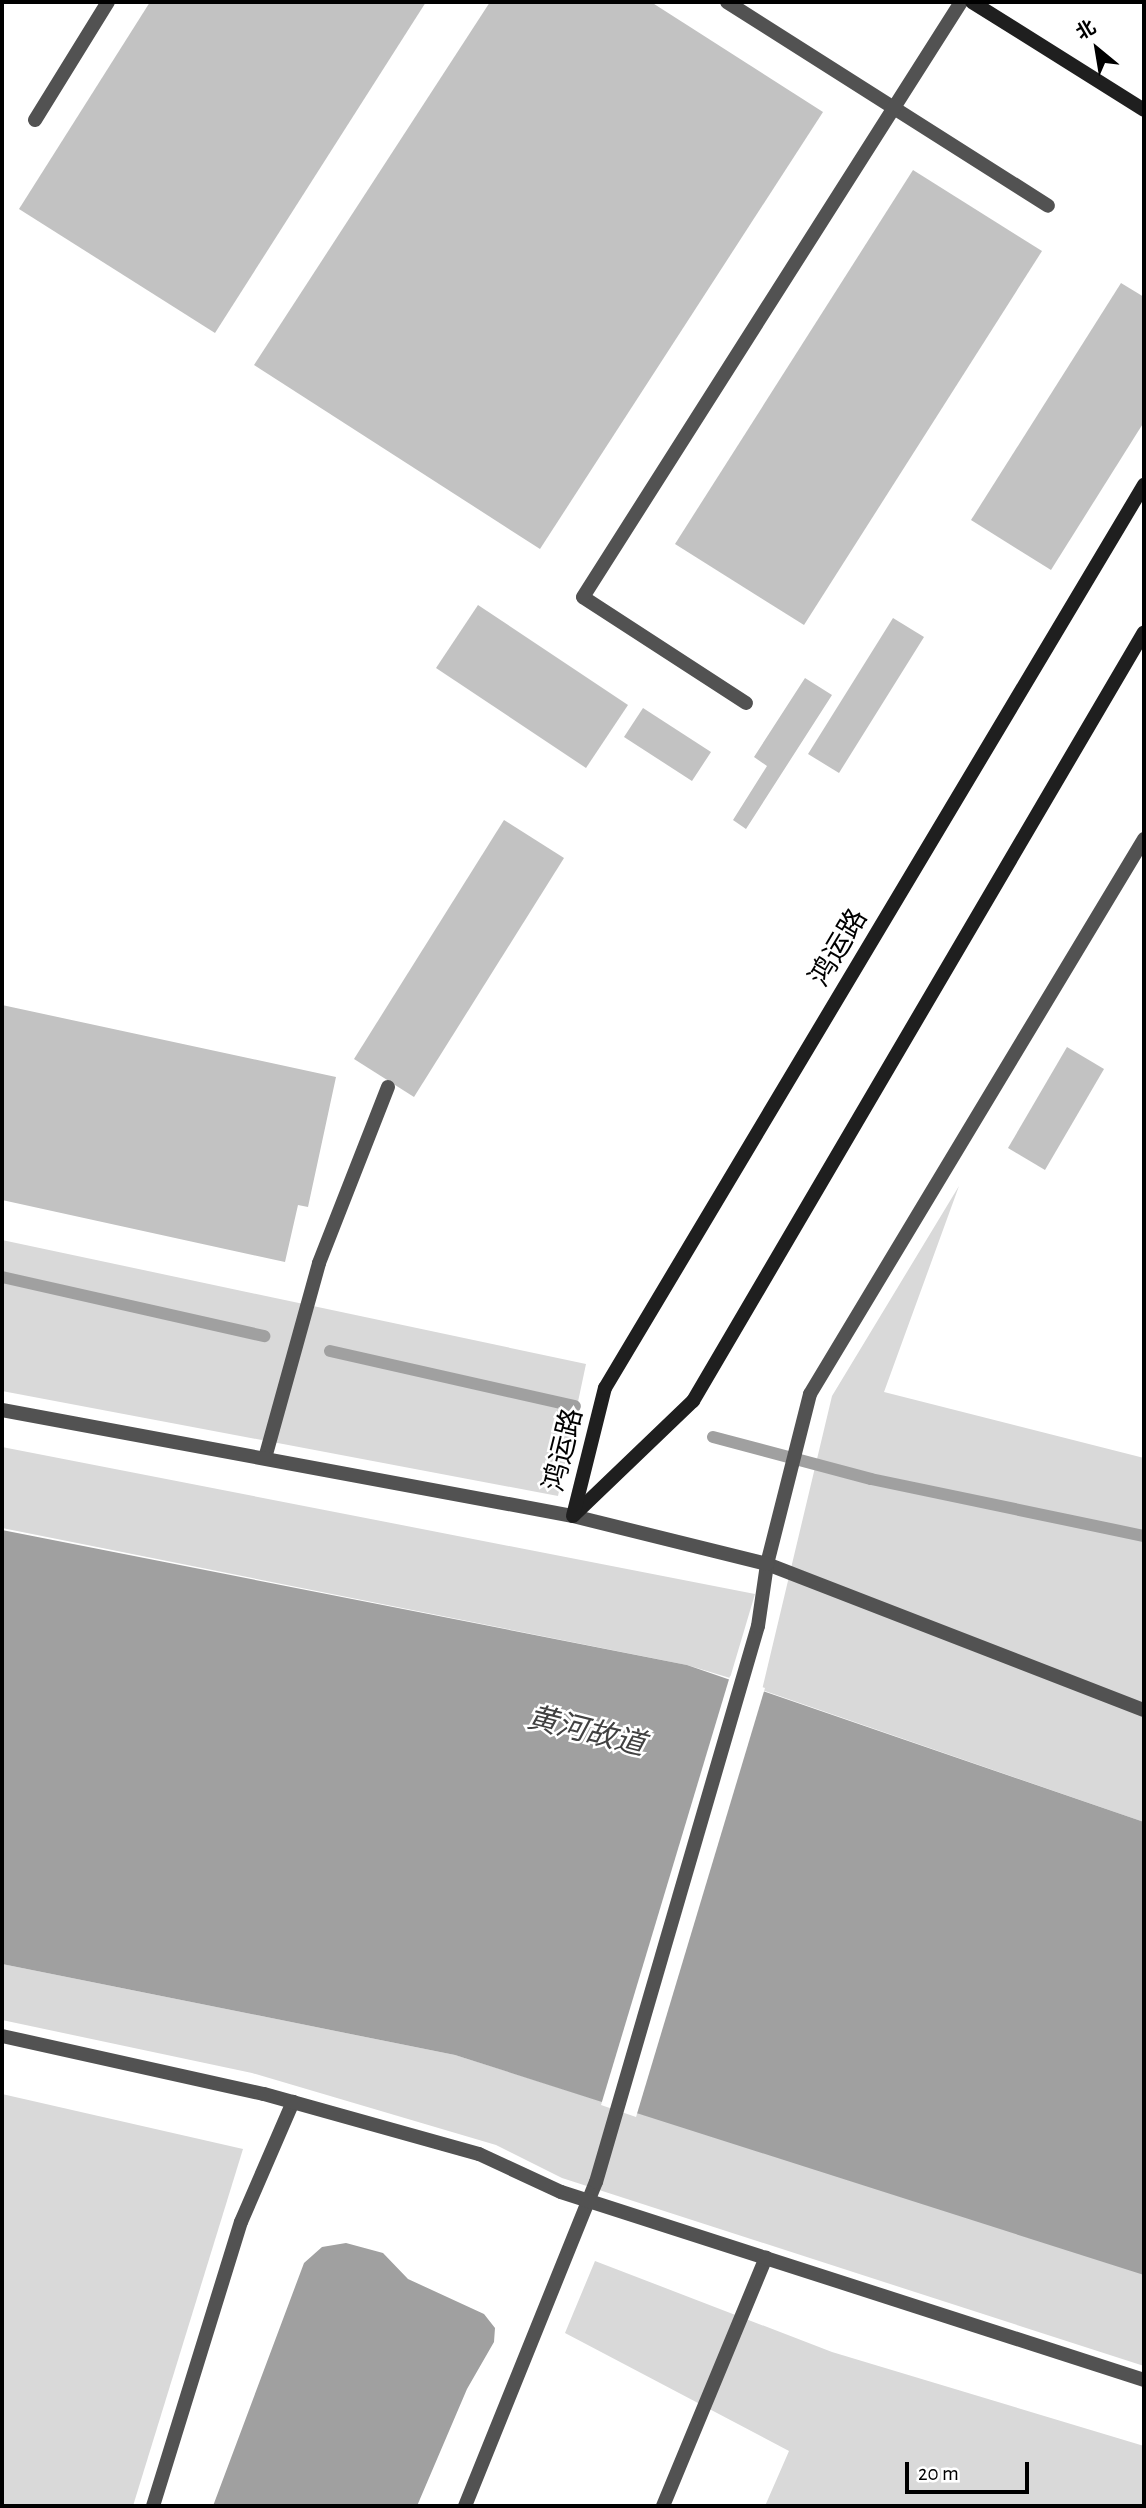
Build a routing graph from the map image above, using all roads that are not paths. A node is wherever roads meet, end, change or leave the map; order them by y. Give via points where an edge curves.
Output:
1 (108, 2) edge
2 (727, 2) edge
3 (961, 2) edge
4 (972, 2) edge
5 (894, 108) junction
6 (1144, 110) edge
7 (35, 120) dead end
8 (1048, 206) dead end
9 (1144, 485) edge
10 (1144, 632) edge
11 (746, 703) dead end
12 (1144, 839) edge
13 (388, 1087) dead end
14 (2, 1410) edge
15 (265, 1458) junction
16 (573, 1516) junction
17 (767, 1564) junction
18 (1144, 1710) edge
19 (2, 2036) edge
20 (293, 2102) junction
21 (588, 2201) junction
22 (766, 2257) junction
23 (1144, 2380) edge
24 (152, 2506) edge
25 (466, 2506) edge
26 (663, 2506) edge

1 - 7 street
2 - 5 street
3 - 5 street
4 - 6 street
5 - 8 street
5 - 11 street via 583,597
9 - 16 street, 鸿运路 via 606,1388
10 - 16 street, 鸿运路 via 693,1401
12 - 17 street via 810,1394
13 - 15 street via 320,1263
14 - 15 street
15 - 16 street
16 - 17 street
17 - 18 street
17 - 21 street via 758,1626
19 - 20 street
20 - 21 street via 479,2154
20 - 24 street via 241,2222
21 - 22 street
21 - 25 street
22 - 23 street
22 - 26 street

